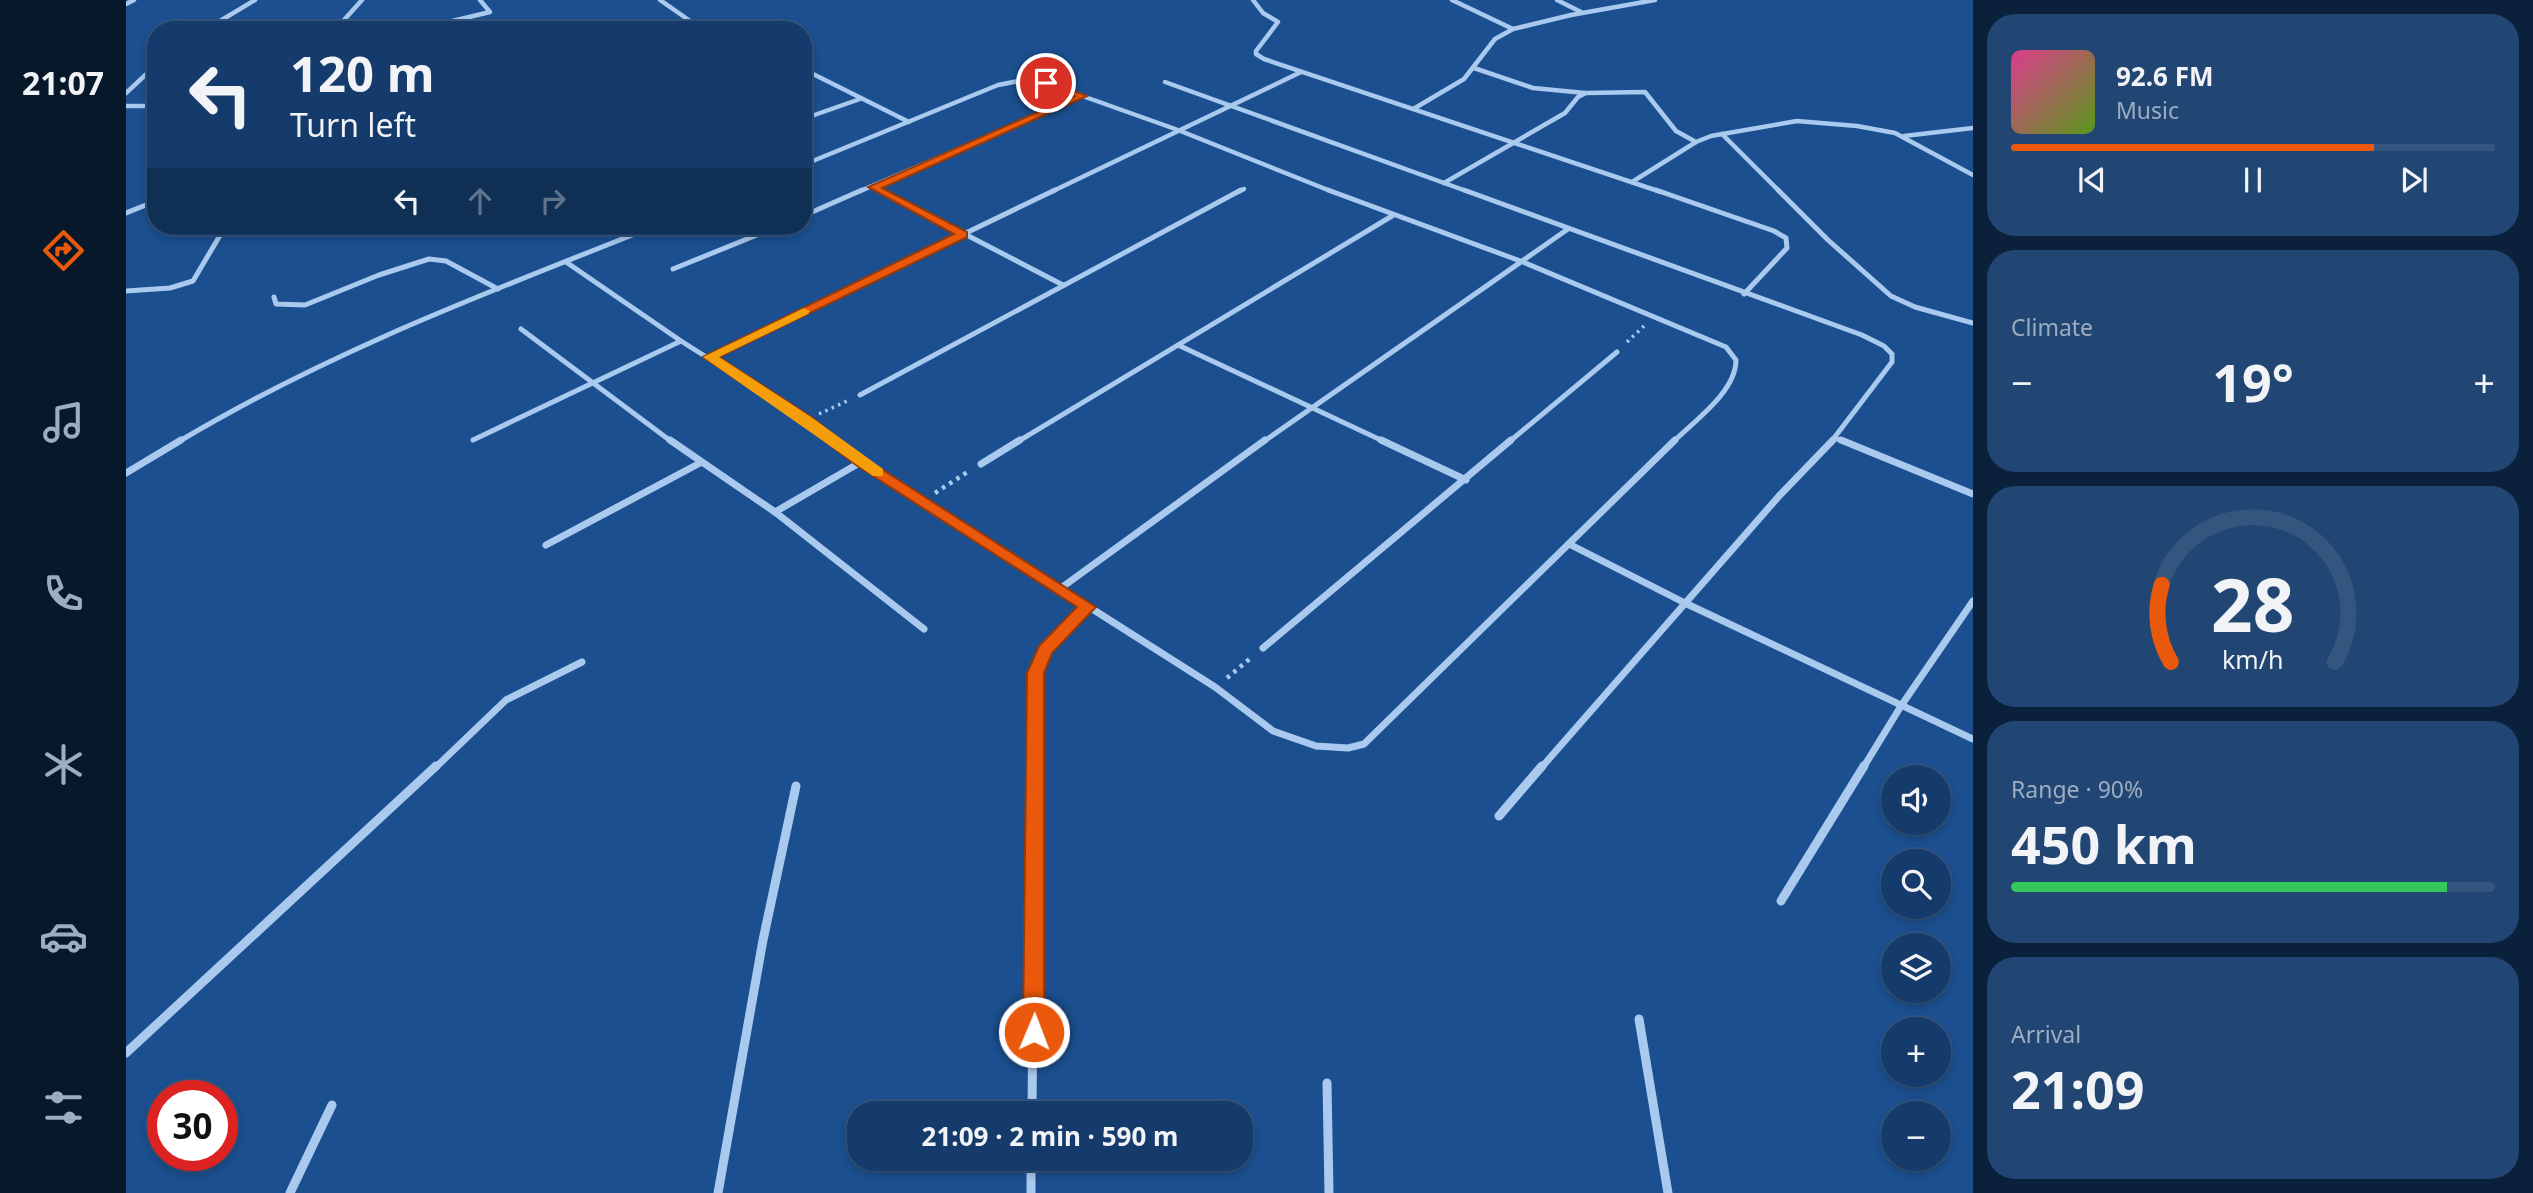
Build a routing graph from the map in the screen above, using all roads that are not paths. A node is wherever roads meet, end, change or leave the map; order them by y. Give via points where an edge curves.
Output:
1 (134, 0) edge
2 (255, 0) edge
3 (362, 0) edge
4 (480, 0) edge
5 (660, 0) edge
6 (1253, 0) edge
7 (1452, 0) edge
8 (1557, 0) edge
9 (1656, 0) edge
10 (126, 4) edge
11 (1582, 13) junction
12 (220, 21) edge
13 (344, 21) edge
14 (454, 21) edge
15 (690, 21) edge
16 (1513, 29) junction
17 (1474, 68) junction
18 (1301, 72) junction
19 (147, 73) edge
20 (812, 74) edge
21 (1165, 82) dead end
22 (126, 93) edge
23 (1586, 93) junction
24 (1082, 96) junction
25 (860, 99) junction
26 (1229, 104) junction
27 (126, 106) edge
28 (147, 106) edge
29 (1415, 108) junction
30 (812, 116) edge
31 (909, 122) junction
32 (1973, 128) edge
33 (1178, 130) junction
34 (1722, 134) junction
35 (1903, 136) junction
36 (1696, 142) junction
37 (1514, 144) junction
38 (812, 161) edge
39 (1973, 175) edge
40 (1632, 182) junction
41 (1444, 183) junction
42 (873, 187) junction
43 (1244, 189) dead end
44 (147, 205) edge
45 (812, 212) edge
46 (126, 213) edge
47 (1392, 216) junction
48 (1568, 229) junction
49 (963, 234) junction
50 (220, 235) edge
51 (632, 235) edge
52 (757, 235) edge
53 (566, 262) junction
54 (1523, 262) junction
55 (673, 269) dead end
56 (1063, 285) junction
57 (498, 289) junction
58 (126, 291) edge
59 (1744, 294) junction
60 (274, 298) dead end
61 (1973, 323) edge
62 (521, 329) dead end
63 (681, 341) junction
64 (1178, 345) junction
65 (1617, 352) road end
66 (709, 357) junction
67 (592, 383) junction
68 (860, 395) road end
69 (1311, 407) junction
70 (1835, 438) junction
71 (472, 440) dead end
72 (861, 462) junction
73 (700, 463) junction
74 (981, 464) road end
75 (126, 473) edge
76 (1466, 480) junction
77 (1973, 494) edge
78 (775, 512) junction
79 (1569, 544) junction
80 (546, 545) dead end
81 (1061, 588) junction
82 (1973, 601) edge
83 (1685, 603) junction
84 (1088, 607) junction
85 (924, 629) dead end
86 (1263, 648) road end
87 (582, 662) dead end
88 (1901, 706) junction
89 (1973, 739) edge
90 (796, 786) dead end
91 (1499, 816) dead end
92 (1781, 901) dead end
93 (1639, 1018) dead end
94 (126, 1053) edge
95 (1327, 1083) dead end
96 (1032, 1101) edge
97 (332, 1105) dead end
98 (1031, 1171) edge
99 (290, 1193) edge
100 (718, 1193) edge
101 (1031, 1193) edge
102 (1329, 1193) edge
103 (1668, 1193) edge

1 - 10 street
2 - 12 street
3 - 13 street
4 - 14 street via 491,10 488,13
5 - 15 street
6 - 18 street via 1278,22 1256,54
7 - 16 street
8 - 11 street
9 - 11 street
11 - 16 street
16 - 17 street via 1495,40
17 - 23 street via 1533,88
17 - 29 street
18 - 26 street
18 - 29 street
19 - 22 street
20 - 25 street
21 - 26 street
23 - 36 street via 1645,92 1676,131
23 - 37 street via 1565,113
24 - 31 street via 1046,83 1011,81
24 - 33 street
24 - 42 street
25 - 30 street
25 - 31 street
26 - 33 street
26 - 41 street
27 - 28 street
29 - 37 street
31 - 38 street
32 - 35 street
33 - 47 street
33 - 49 street
34 - 35 street via 1797,121
34 - 36 street
34 - 61 street via 1891,296
35 - 39 street
36 - 40 street
37 - 40 street
37 - 41 street
40 - 59 street via 1786,238 1787,248
41 - 48 street
42 - 45 street
42 - 49 street
43 - 56 street
44 - 46 street
47 - 54 street
47 - 64 street
48 - 54 street
48 - 59 street
49 - 56 street
49 - 66 street
50 - 58 street via 193,281 170,288
51 - 53 street
52 - 55 street
53 - 57 street
53 - 63 street
54 - 69 street
54 - 79 street via 1724,345 1737,362 1724,390
56 - 68 street
57 - 60 street via 446,261 429,259 305,305 276,304
57 - 75 street via 312,368 239,405
59 - 70 street via 1862,335 1892,354 1892,362
62 - 67 street
63 - 66 street
63 - 67 street
64 - 69 street
64 - 74 street
65 - 76 street
66 - 72 street
67 - 71 street
67 - 73 street
69 - 76 street
69 - 81 street
70 - 77 street
70 - 83 street
72 - 78 street
72 - 81 street
73 - 78 street
73 - 80 street
76 - 86 street
78 - 85 street
79 - 83 street
79 - 84 street via 1364,744 1340,748 1296,741 1273,731 1215,687
81 - 84 street
82 - 88 street
83 - 88 street
83 - 91 street
84 - 96 street via 1045,650 1036,673
87 - 94 street via 506,700 351,849
88 - 89 street
88 - 92 street
90 - 100 street
93 - 103 street
95 - 102 street
97 - 99 street
98 - 101 street

